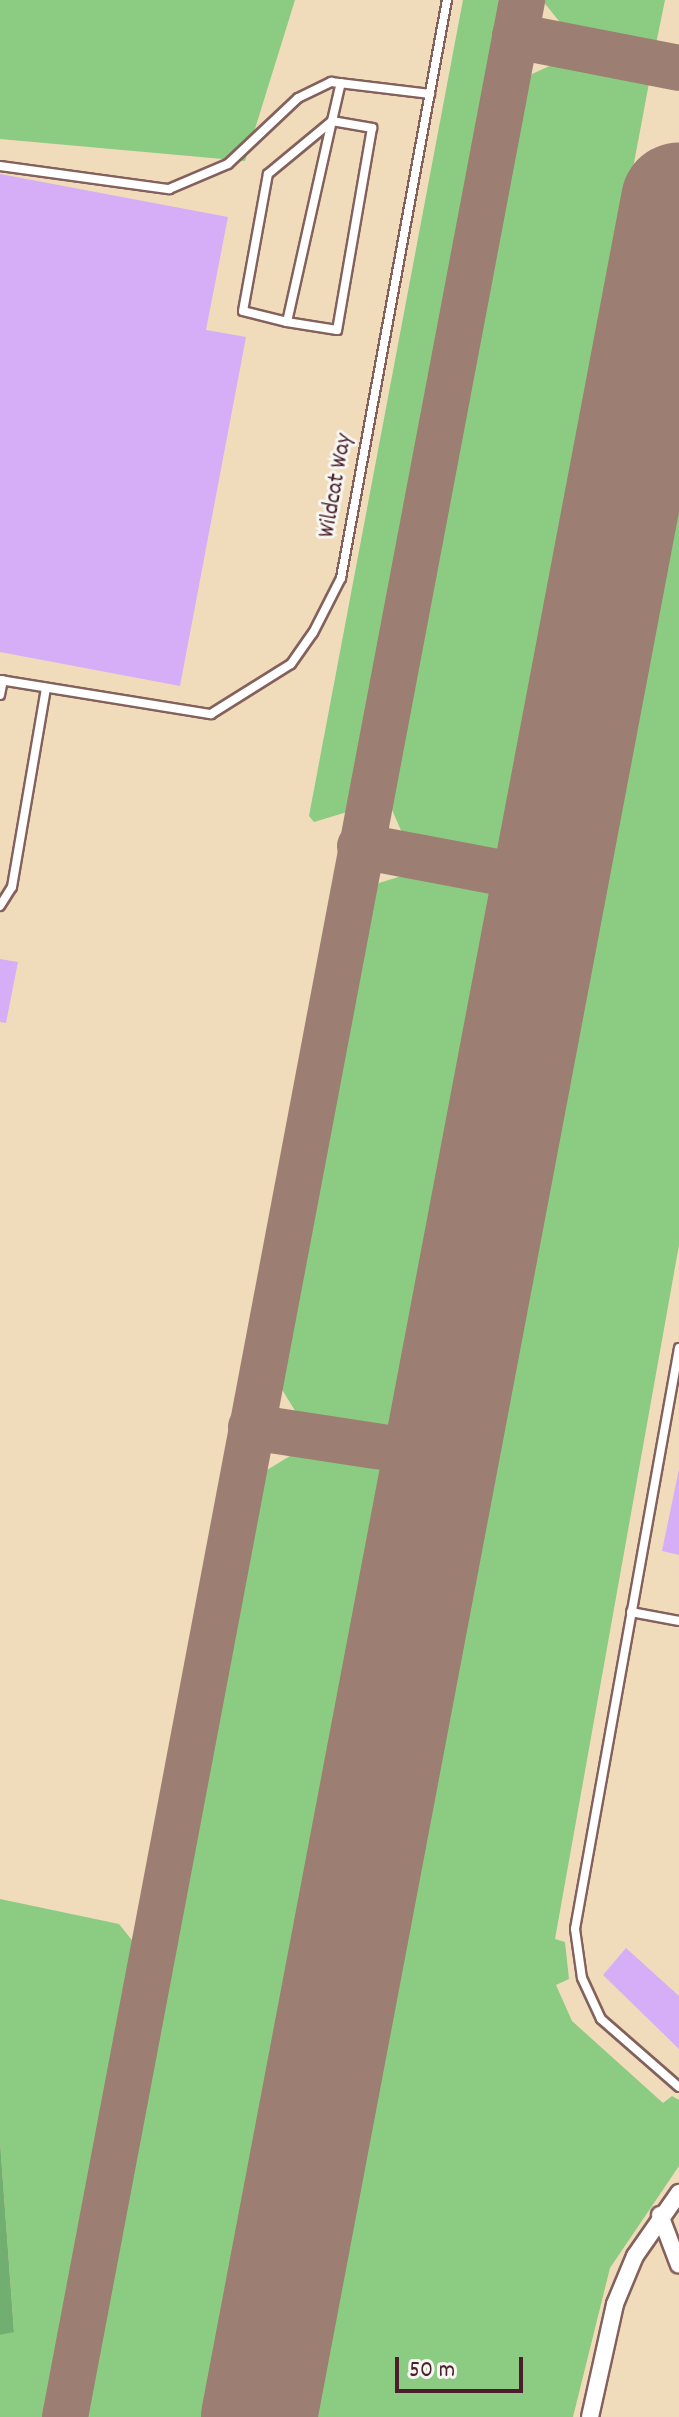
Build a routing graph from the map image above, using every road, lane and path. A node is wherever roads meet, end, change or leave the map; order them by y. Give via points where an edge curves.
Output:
1 (447, 0) edge
2 (341, 83) junction
3 (430, 94) junction
4 (332, 121) junction
5 (0, 166) edge
6 (287, 322) junction
7 (2, 680) edge
8 (46, 688) junction
9 (0, 695) edge
10 (0, 906) edge
11 (679, 1348) edge
12 (631, 1612) junction
13 (679, 1621) edge
14 (679, 2087) edge
15 (679, 2193) edge
16 (660, 2215) junction
17 (679, 2265) edge
18 (590, 2417) edge

1 - 3 lane, Wildcat Way
2 - 3 lane
2 - 4 lane
2 - 5 lane via 298,98 228,164 169,189
3 - 8 lane, Wildcat Way via 341,578 313,633 291,664 211,714
4 - 6 lane
4 - 6 lane via 268,174 243,311
4 - 6 lane via 372,128 337,330
7 - 8 lane, Wildcat Way
7 - 9 lane
8 - 10 lane via 12,887
11 - 12 lane
12 - 13 lane
12 - 14 lane via 575,1929 582,1978 601,2019
15 - 16 street
16 - 17 street
16 - 18 street via 615,2304

